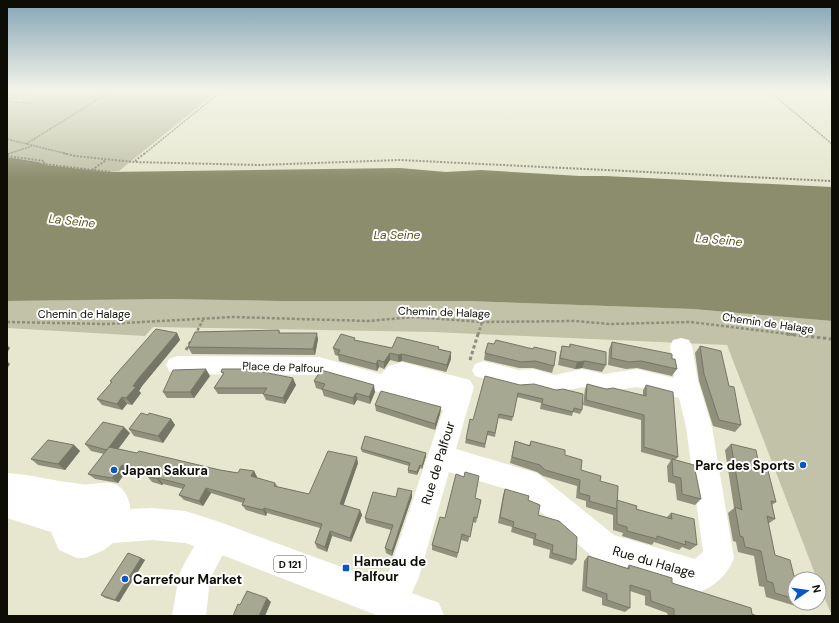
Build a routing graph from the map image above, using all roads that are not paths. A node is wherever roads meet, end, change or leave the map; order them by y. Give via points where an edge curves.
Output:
1 (681, 346) dead end
2 (177, 365) road end
3 (483, 370) dead end
4 (690, 391) junction
5 (459, 395) joint
6 (440, 457) junction
7 (7, 488) edge
8 (7, 502) edge
9 (105, 511) junction
10 (217, 537) junction
11 (390, 603) junction
12 (189, 616) edge
13 (426, 616) edge

1 - 4 street, Rue du Halage
2 - 5 street, Place de Palfour via 319,366 386,384 391,376 402,371
3 - 4 street via 519,379 533,378 556,384 582,378 604,383 637,378
4 - 6 street, Rue du Halage via 699,427 719,558 700,576 606,548 527,482
5 - 6 street, Rue de Palfour
6 - 11 street, Rue de Palfour via 403,576
7 - 9 main road, D 121 via 26,489
8 - 9 main road via 46,513 68,523 68,535 75,541 97,537
9 - 10 main road, D 121 via 152,524 185,527
10 - 11 main road, D 121
10 - 12 street via 195,574
11 - 13 main road, D 121

